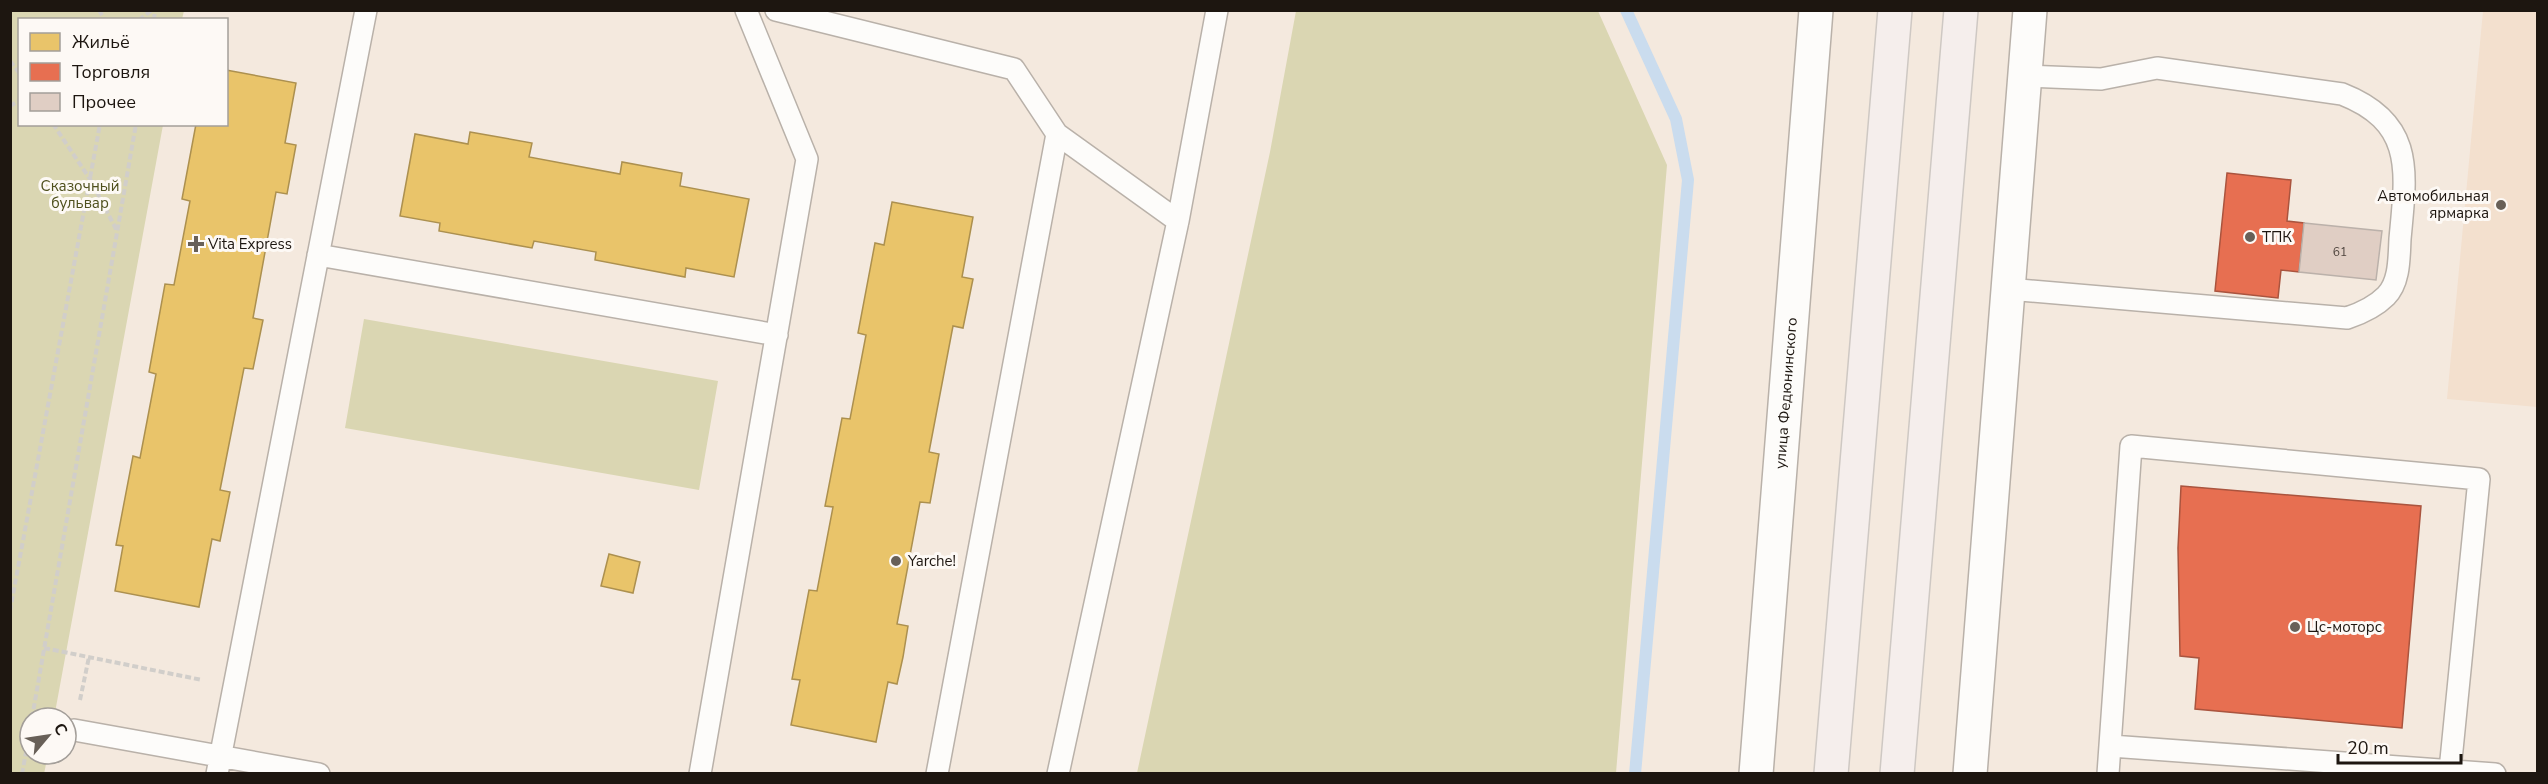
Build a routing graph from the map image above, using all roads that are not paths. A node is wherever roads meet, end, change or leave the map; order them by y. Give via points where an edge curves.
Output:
1 (366, 10) edge
2 (746, 10) edge
3 (776, 10) edge
4 (1217, 10) edge
5 (1816, 10) edge
6 (1895, 10) edge
7 (1961, 10) edge
8 (2030, 10) edge
9 (2025, 76) junction
10 (1057, 134) junction
11 (1178, 220) junction
12 (318, 255) junction
13 (2008, 289) junction
14 (777, 335) junction
15 (78, 731) edge
16 (2111, 746) junction
17 (218, 765) edge
18 (2450, 770) junction
19 (319, 774) edge
20 (700, 774) edge
21 (937, 774) edge
22 (1058, 774) edge
23 (1756, 774) edge
24 (1831, 774) edge
25 (1897, 774) edge
26 (1970, 774) edge
27 (2108, 774) edge
28 (2495, 774) edge

1 - 12 lane
2 - 14 lane via 807,159
3 - 10 lane via 1014,69
4 - 11 lane
5 - 23 main road, улица Федюнинского
6 - 24 highway
7 - 25 highway
8 - 9 main road
9 - 13 main road
9 - 13 lane via 2101,80 2157,68 2342,94 2362,102 2391,130 2405,166 2405,185 2397,273 2388,294 2367,311 2347,318
10 - 11 lane
10 - 21 lane
11 - 22 lane
12 - 14 lane
12 - 17 lane
13 - 26 main road
14 - 20 lane
15 - 17 lane
16 - 18 lane
16 - 18 lane via 2131,446 2479,479
16 - 27 lane
17 - 19 lane
18 - 28 lane

